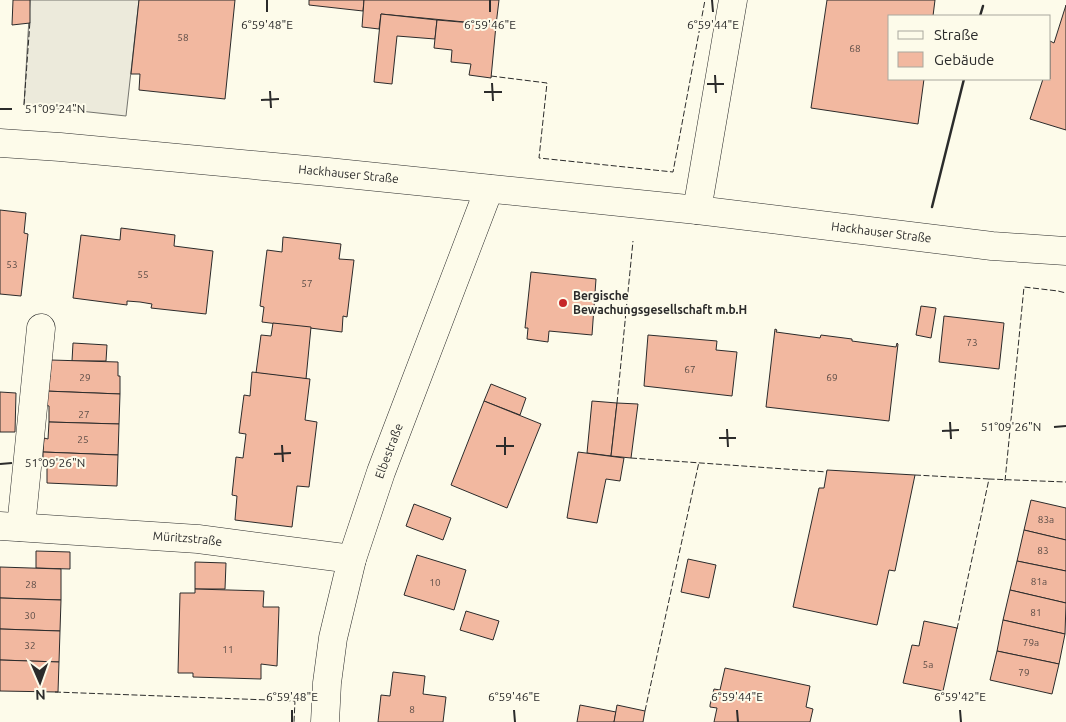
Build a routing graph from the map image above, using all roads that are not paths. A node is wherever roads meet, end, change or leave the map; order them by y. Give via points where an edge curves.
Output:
1 (733, 0) edge
2 (0, 143) edge
3 (489, 189) junction
4 (697, 210) junction
5 (1066, 251) edge
6 (41, 328) dead end
7 (10, 526) edge
8 (352, 559) junction
9 (325, 722) edge

1 - 4 street
2 - 3 street, Hackhauser Straße
3 - 4 street, Hackhauser Straße
3 - 8 street, Elbestraße via 381,472
4 - 5 street, Hackhauser Straße via 992,246
6 - 7 street, Müritzstraße
7 - 8 street, Müritzstraße via 198,539
8 - 9 street, Elbestraße via 333,638

